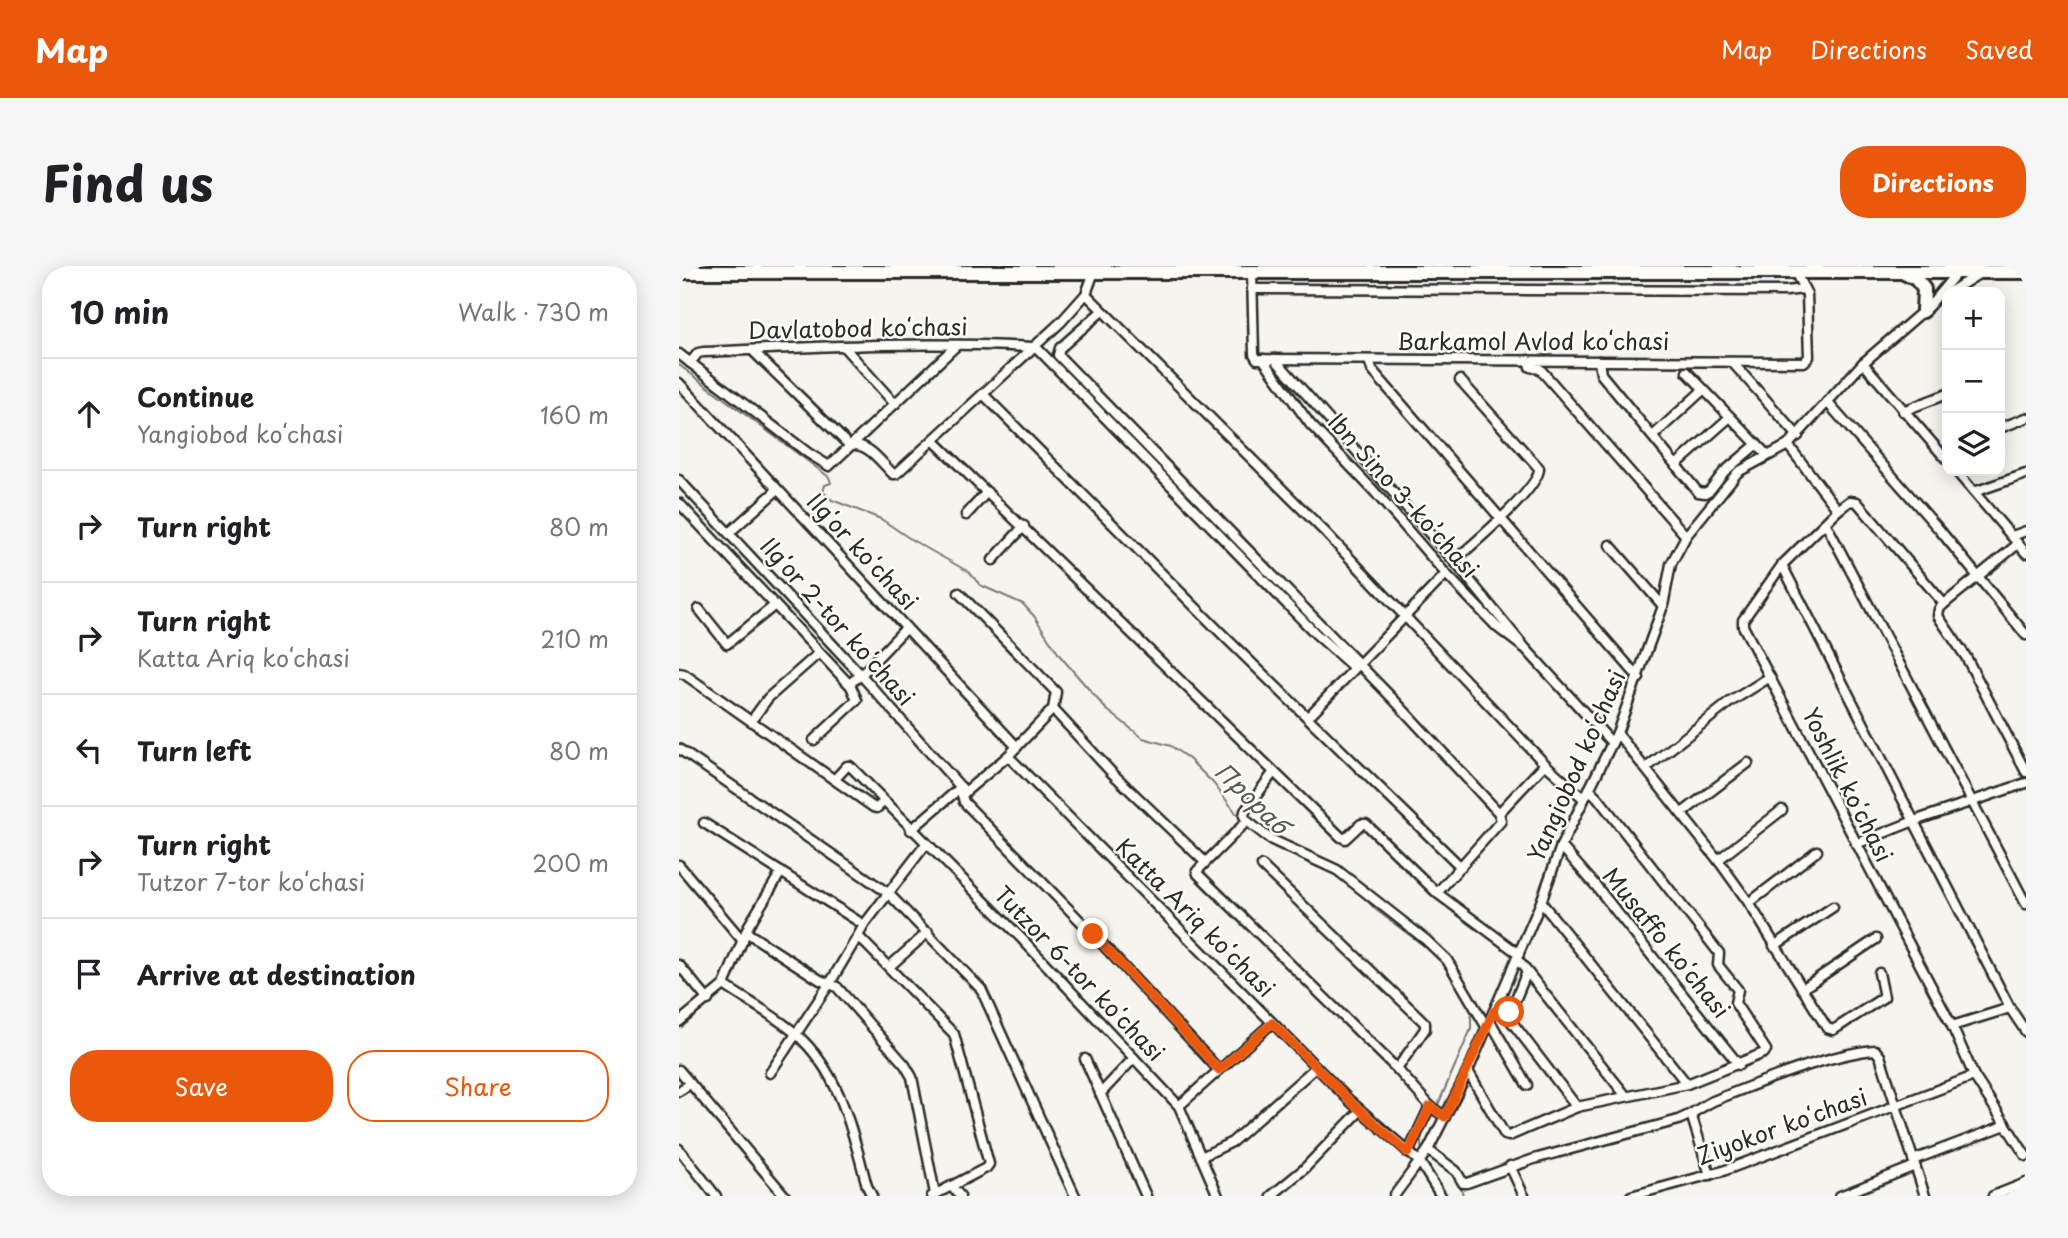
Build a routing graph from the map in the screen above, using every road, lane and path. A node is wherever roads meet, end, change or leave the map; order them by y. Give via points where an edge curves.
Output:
1 (1992, 266) edge
2 (1960, 270) edge
3 (1631, 271) junction
4 (679, 272) edge
5 (1094, 272) junction
6 (1252, 272) junction
7 (1795, 272) junction
8 (1904, 272) junction
9 (2026, 272) edge
10 (1979, 273) junction
11 (1958, 287) edge
12 (1252, 289) junction
13 (1804, 289) junction
14 (1631, 290) junction
15 (1086, 294) junction
16 (1942, 298) edge
17 (1926, 308) junction
18 (1102, 311) junction
19 (957, 345) junction
20 (1033, 346) junction
21 (844, 347) junction
22 (752, 350) junction
23 (679, 354) edge
24 (1263, 359) junction
25 (1275, 359) junction
26 (1369, 360) junction
27 (1528, 360) junction
28 (1599, 361) junction
29 (1731, 362) junction
30 (1863, 362) junction
31 (690, 363) junction
32 (1686, 372) dead end
33 (1460, 380) dead end
34 (679, 383) edge
35 (1703, 390) junction
36 (983, 394) junction
37 (1942, 396) edge
38 (1092, 398) junction
39 (1827, 402) junction
40 (895, 404) junction
41 (1903, 411) junction
42 (1730, 417) junction
43 (2026, 418) edge
44 (2005, 426) edge
45 (1654, 435) junction
46 (1798, 436) junction
47 (933, 440) junction
48 (1756, 444) junction
49 (849, 445) junction
50 (1788, 445) junction
51 (1942, 448) edge
52 (1767, 455) junction
53 (1677, 464) junction
54 (2026, 474) edge
55 (1960, 476) edge
56 (679, 480) edge
57 (777, 490) junction
58 (987, 492) junction
59 (1974, 492) junction
60 (679, 503) edge
61 (1838, 510) junction
62 (966, 515) dead end
63 (1500, 519) junction
64 (1826, 524) junction
65 (1024, 526) junction
66 (2026, 531) edge
67 (729, 533) junction
68 (1686, 536) junction
69 (2012, 536) junction
70 (2018, 544) junction
71 (1610, 545) dead end
72 (2026, 553) edge
73 (993, 560) dead end
74 (1454, 561) junction
75 (1782, 565) junction
76 (1446, 575) junction
77 (1977, 577) junction
78 (959, 593) dead end
79 (1944, 604) junction
80 (775, 605) junction
81 (1663, 606) junction
82 (699, 608) dead end
83 (1404, 616) junction
84 (906, 628) junction
85 (2026, 635) edge
86 (1526, 649) junction
87 (819, 653) junction
88 (1356, 666) junction
89 (679, 673) edge
90 (861, 675) junction
91 (1770, 677) junction
92 (1639, 678) junction
93 (850, 684) junction
94 (1053, 709) junction
95 (1308, 717) junction
96 (752, 720) junction
97 (1617, 733) junction
98 (814, 740) dead end
99 (1612, 743) junction
100 (1017, 747) junction
101 (679, 749) edge
102 (1008, 757) junction
103 (1748, 763) dead end
104 (1545, 764) junction
105 (1646, 768) junction
106 (2026, 772) edge
107 (1273, 774) junction
108 (835, 779) junction
109 (2026, 783) edge
110 (1589, 789) junction
111 (963, 790) junction
112 (1584, 799) junction
113 (1972, 800) junction
114 (884, 801) junction
115 (1782, 810) dead end
116 (1499, 813) junction
117 (1682, 813) junction
118 (1914, 821) junction
119 (704, 823) dead end
120 (1245, 823) junction
121 (911, 830) junction
122 (926, 844) junction
123 (1856, 844) junction
124 (1561, 846) junction
125 (1817, 851) dead end
126 (1718, 860) junction
127 (1205, 862) junction
128 (679, 864) edge
129 (1262, 866) dead end
130 (1461, 867) junction
131 (781, 872) junction
132 (888, 893) junction
133 (1437, 893) junction
134 (1541, 902) junction
135 (1749, 903) junction
136 (2026, 904) edge
137 (1833, 907) dead end
138 (864, 925) junction
139 (928, 932) junction
140 (858, 936) junction
141 (745, 937) junction
142 (1876, 939) dead end
143 (1774, 946) junction
144 (1518, 957) junction
145 (679, 965) edge
146 (889, 967) junction
147 (1527, 972) junction
148 (1879, 973) dead end
149 (830, 983) junction
150 (724, 985) junction
151 (1802, 989) junction
152 (708, 1000) junction
153 (2010, 1008) junction
154 (1494, 1011) junction
155 (2022, 1018) edge
156 (1509, 1020) junction
157 (679, 1022) edge
158 (1272, 1023) junction
159 (1489, 1024) junction
160 (1952, 1026) junction
161 (2026, 1032) edge
162 (796, 1034) junction
163 (1134, 1058) junction
164 (1085, 1059) dead end
165 (1739, 1065) junction
166 (1316, 1067) junction
167 (1397, 1069) junction
168 (679, 1070) edge
169 (1219, 1070) junction
170 (1468, 1071) junction
171 (770, 1073) dead end
172 (1973, 1076) junction
173 (690, 1084) junction
174 (1687, 1084) junction
175 (1527, 1085) dead end
176 (679, 1091) edge
177 (1100, 1094) junction
178 (1626, 1096) junction
179 (1179, 1106) junction
180 (1430, 1106) junction
181 (1895, 1106) junction
182 (1577, 1107) junction
183 (1360, 1111) junction
184 (1691, 1114) junction
185 (1445, 1117) junction
186 (2006, 1125) junction
187 (679, 1149) edge
188 (1428, 1150) junction
189 (1408, 1153) junction
190 (2026, 1156) edge
191 (1201, 1157) junction
192 (1420, 1162) junction
193 (1914, 1163) junction
194 (1510, 1166) junction
195 (1710, 1175) junction
196 (2026, 1184) edge
197 (951, 1185) junction
198 (934, 1195) edge
199 (716, 1196) edge
200 (785, 1196) edge
201 (872, 1196) edge
202 (960, 1196) edge
203 (1075, 1196) edge
204 (1146, 1196) edge
205 (1218, 1196) edge
206 (1271, 1196) edge
207 (1394, 1196) edge
208 (1441, 1196) edge
209 (1524, 1196) edge
210 (1631, 1196) edge
211 (1840, 1196) edge
212 (1925, 1196) edge
213 (1993, 1196) edge

1 - 10 street
2 - 8 highway
2 - 10 highway
2 - 17 street, Yangiobod koʻchasi
3 - 6 highway
3 - 7 highway
3 - 14 street
4 - 5 highway
5 - 6 highway
5 - 15 street
6 - 12 street
7 - 8 highway
7 - 13 street, Barkamol Avlod koʻchasi
8 - 17 highway via 1924,289
9 - 10 highway
10 - 11 street
12 - 14 street
12 - 24 street via 1254,354
13 - 14 street
13 - 29 street, Barkamol Avlod koʻchasi via 1808,360
15 - 18 street
15 - 20 street
16 - 17 street
17 - 30 street, Yangiobod koʻchasi
18 - 38 street via 1058,351
18 - 83 street
19 - 20 street, Davlatobod koʻchasi
19 - 21 street, Davlatobod koʻchasi
19 - 40 street
20 - 36 street
20 - 38 street
21 - 22 street, Davlatobod koʻchasi
21 - 40 street
22 - 31 street, Davlatobod koʻchasi via 701,352
22 - 49 street
23 - 31 street
24 - 25 street, Barkamol Avlod koʻchasi
24 - 76 street, Ibn Sino 3-koʼchasi via 1310,424
25 - 26 street, Barkamol Avlod koʻchasi
25 - 74 street, Ibn Sino 3-koʼchasi
26 - 27 street, Barkamol Avlod koʻchasi
26 - 63 street via 1372,370
27 - 28 street, Barkamol Avlod koʻchasi
27 - 68 street
28 - 29 street, Barkamol Avlod koʻchasi
28 - 45 street via 1601,374
29 - 46 street
30 - 39 street, Yangiobod koʻchasi
30 - 41 street
31 - 49 street via 828,466
32 - 35 street
33 - 63 street, Ibn Sino 3-koʼchasi via 1539,468 1539,477
34 - 57 street, Ilgʻor koʻchasi
35 - 42 street
35 - 45 street
36 - 47 street
36 - 95 street
37 - 41 street
38 - 88 street via 1316,634
39 - 46 street, Yangiobod koʻchasi
39 - 77 street
40 - 49 street
41 - 51 street
42 - 48 street
42 - 53 street
43 - 44 street
45 - 53 street
46 - 50 street, Yangiobod koʻchasi
47 - 49 street via 896,474 865,446
47 - 58 street
48 - 52 street
48 - 53 street via 1705,493 1698,492
50 - 52 street, Yangiobod koʻchasi
50 - 61 street
52 - 68 street, Yangiobod koʻchasi via 1738,472
54 - 59 street
55 - 59 street
56 - 67 street, Ilgʻor 2-tor koʻchasi
57 - 67 street
57 - 84 street, Ilgʻor koʻchasi
58 - 62 street
58 - 65 street
59 - 69 street
60 - 80 street
61 - 64 street, Yoshlik koʻchasi
61 - 79 street via 1850,501 1857,502
63 - 74 street, Ibn Sino 3-koʼchasi
63 - 92 street
64 - 75 street, Yoshlik koʻchasi
64 - 113 street
65 - 73 street
65 - 107 street
66 - 69 street
67 - 90 street, Ilgʻor 2-tor koʻchasi
68 - 81 street, Yangiobod koʻchasi via 1671,564
69 - 70 street
70 - 72 street
70 - 77 street
71 - 81 street
74 - 86 street, Ibn Sino 3-koʼchasi
75 - 91 street, Yoshlik koʻchasi via 1742,621
75 - 118 street, Yoshlik koʻchasi
76 - 83 street
76 - 86 street, Ibn Sino 3-koʼchasi via 1497,627
77 - 79 street
77 - 85 street
78 - 94 street via 1055,692
79 - 106 street via 1938,616 1966,657
80 - 82 street via 727,644
80 - 87 street
81 - 92 street, Yangiobod koʻchasi
83 - 88 street
83 - 104 street
84 - 90 street
84 - 100 street, Ilgʻor koʻchasi
86 - 99 street, Ibn Sino 3-koʼchasi
87 - 93 street
87 - 96 street via 768,698
88 - 95 street
88 - 116 street
89 - 96 street
90 - 93 street
90 - 111 street, Ilgʻor 2-tor koʻchasi
91 - 105 street via 1730,702
91 - 123 street, Yoshlik koʻchasi
92 - 97 street, Yangiobod koʻchasi
93 - 98 street via 856,701
94 - 100 street
94 - 127 street
95 - 130 street
96 - 108 street
97 - 99 street, Yangiobod koʻchasi
97 - 105 street
99 - 110 street, Yangiobod koʻchasi
100 - 102 street
101 - 132 street
102 - 111 street
102 - 158 street, Katta Ariq koʻchasi
103 - 117 street
104 - 112 street
104 - 116 street
105 - 117 street
107 - 120 street via 1245,811
107 - 133 street via 1343,839 1366,824
108 - 114 street via 873,807
108 - 114 street, Tutzor 6-tor koʻchasi via 848,766
109 - 113 street
110 - 112 street, Yangiobod koʻchasi
110 - 165 street via 1719,953 1718,965 1738,990 1735,1003 1766,1050
111 - 121 street
111 - 169 street, Ilgʻor 2-tor koʻchasi via 964,802
112 - 124 street, Yangiobod koʻchasi
113 - 118 street
113 - 136 street
114 - 121 street, Tutzor 6-tor koʻchasi
115 - 126 street
116 - 130 street via 1501,821
117 - 126 street
118 - 123 street
118 - 153 street, Yoshlik koʻchasi
119 - 131 street
120 - 127 street
120 - 159 street via 1337,870 1426,940 1447,960
121 - 122 street, Tutzor 6-tor koʻchasi
122 - 132 street
122 - 163 street, Tutzor 6-tor koʻchasi
123 - 160 street, Yoshlik koʻchasi
124 - 134 street, Yangiobod koʻchasi
124 - 165 street, Musaffo koʻchasi
125 - 135 street
126 - 135 street
127 - 167 street via 1197,871 1200,877
128 - 141 street
129 - 167 street via 1425,1023
130 - 133 street
131 - 138 street
131 - 141 street
132 - 138 street
132 - 139 street
133 - 144 street
134 - 144 street, Yangiobod koʻchasi
134 - 174 street
135 - 143 street
137 - 143 street
138 - 140 street
139 - 146 street
139 - 203 street via 981,989
140 - 146 street
140 - 149 street
141 - 149 street
141 - 150 street
142 - 151 street
143 - 151 street
144 - 147 street
144 - 154 street, Yangiobod koʻchasi
145 - 152 street
146 - 197 street via 955,1038 989,1162 986,1168
147 - 156 street
147 - 178 street
148 - 151 street via 1884,997 1833,1030 1827,1028
149 - 162 street
149 - 198 street via 912,1077
150 - 152 street
150 - 162 street
152 - 157 street
153 - 155 street, Yoshlik koʻchasi
153 - 160 street
154 - 156 street
154 - 159 street, Yangiobod koʻchasi
155 - 161 street, Yoshlik koʻchasi
156 - 182 street
158 - 166 street, Katta Ariq koʻchasi
158 - 169 street
159 - 170 street, Yangiobod koʻchasi
159 - 175 street
160 - 172 street, Yoshlik koʻchasi
162 - 171 street
162 - 201 street via 838,1090
163 - 177 street
163 - 179 street, Tutzor 6-tor koʻchasi
164 - 177 street
165 - 174 street
166 - 183 street, Katta Ariq koʻchasi
166 - 191 street via 1232,1142
167 - 180 street
168 - 173 street
169 - 179 street
170 - 182 street via 1505,1135
170 - 185 street, Yangiobod koʻchasi
172 - 181 street
172 - 186 street, Yoshlik koʻchasi
173 - 176 street
173 - 200 street
174 - 178 street
177 - 204 street
178 - 182 street
179 - 191 street, Tutzor 6-tor koʻchasi
180 - 185 street
180 - 189 street
181 - 184 street via 1875,1050 1772,1079
181 - 193 street, Ziyokor koʻchasi
181 - 195 street, Ziyokor koʻchasi
183 - 189 street, Katta Ariq koʻchasi
183 - 206 street
184 - 194 street
184 - 195 street
185 - 188 street, Yangiobod koʻchasi
186 - 190 street, Yoshlik koʻchasi
186 - 193 street
187 - 199 street
188 - 192 street, Yangiobod koʻchasi
188 - 194 street via 1464,1183
189 - 192 street, Katta Ariq koʻchasi
191 - 205 street, Tutzor 6-tor koʻchasi
192 - 207 street, Yangiobod koʻchasi
192 - 208 street
193 - 211 street
193 - 212 street, Ziyokor koʻchasi
194 - 209 street
195 - 210 street, Ziyokor koʻchasi
196 - 213 street
197 - 198 street
197 - 202 street

